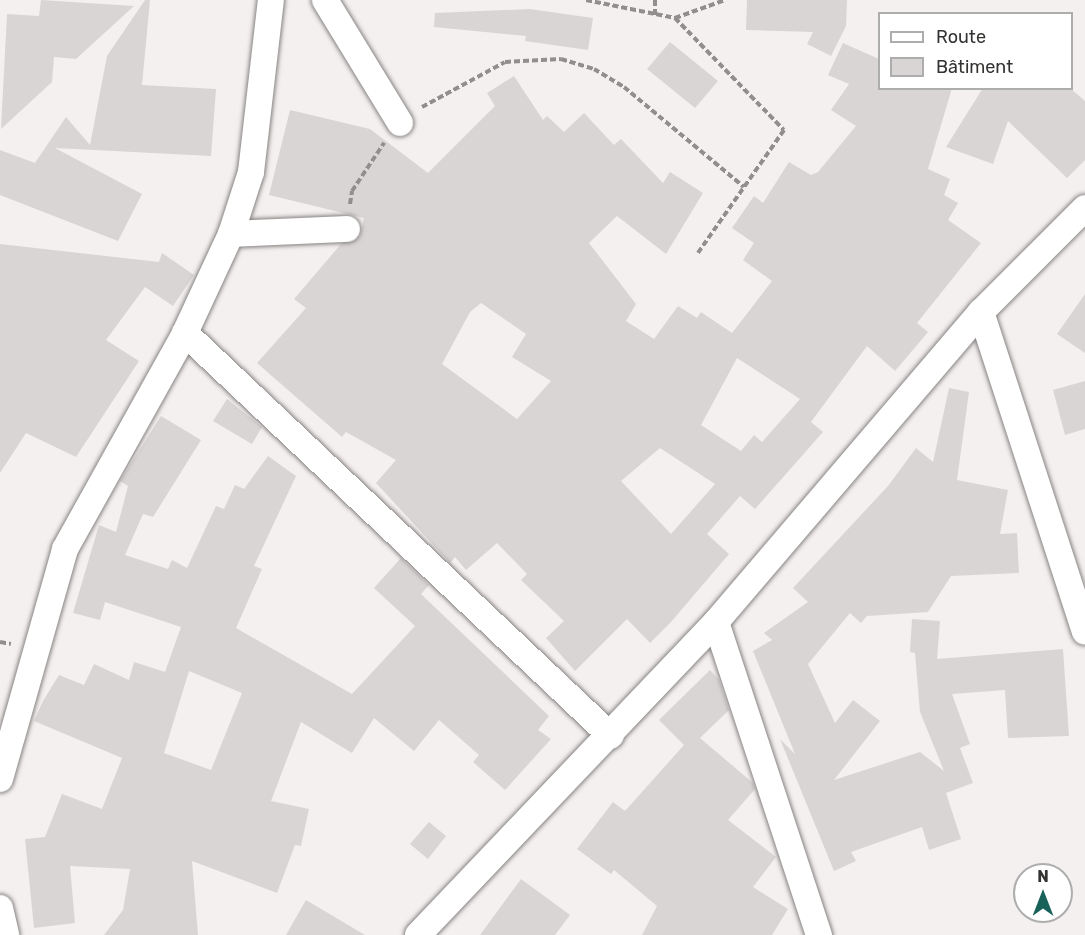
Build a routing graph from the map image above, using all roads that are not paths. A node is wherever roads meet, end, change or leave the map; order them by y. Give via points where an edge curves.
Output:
1 (271, 0) edge
2 (325, 0) edge
3 (400, 123) road end
4 (1085, 208) edge
5 (347, 229) road end
6 (231, 234) junction
7 (981, 312) junction
8 (184, 333) junction
9 (716, 622) junction
10 (1085, 632) edge
11 (611, 736) junction
12 (0, 778) edge
13 (0, 909) edge
14 (6, 935) edge
15 (418, 935) edge
16 (819, 935) edge

1 - 6 street via 251,172
2 - 3 street
4 - 7 street
5 - 6 street
6 - 8 street
7 - 9 street
7 - 10 street
8 - 11 street
8 - 12 street via 65,549
9 - 11 street
9 - 16 street
11 - 15 street
13 - 14 street

